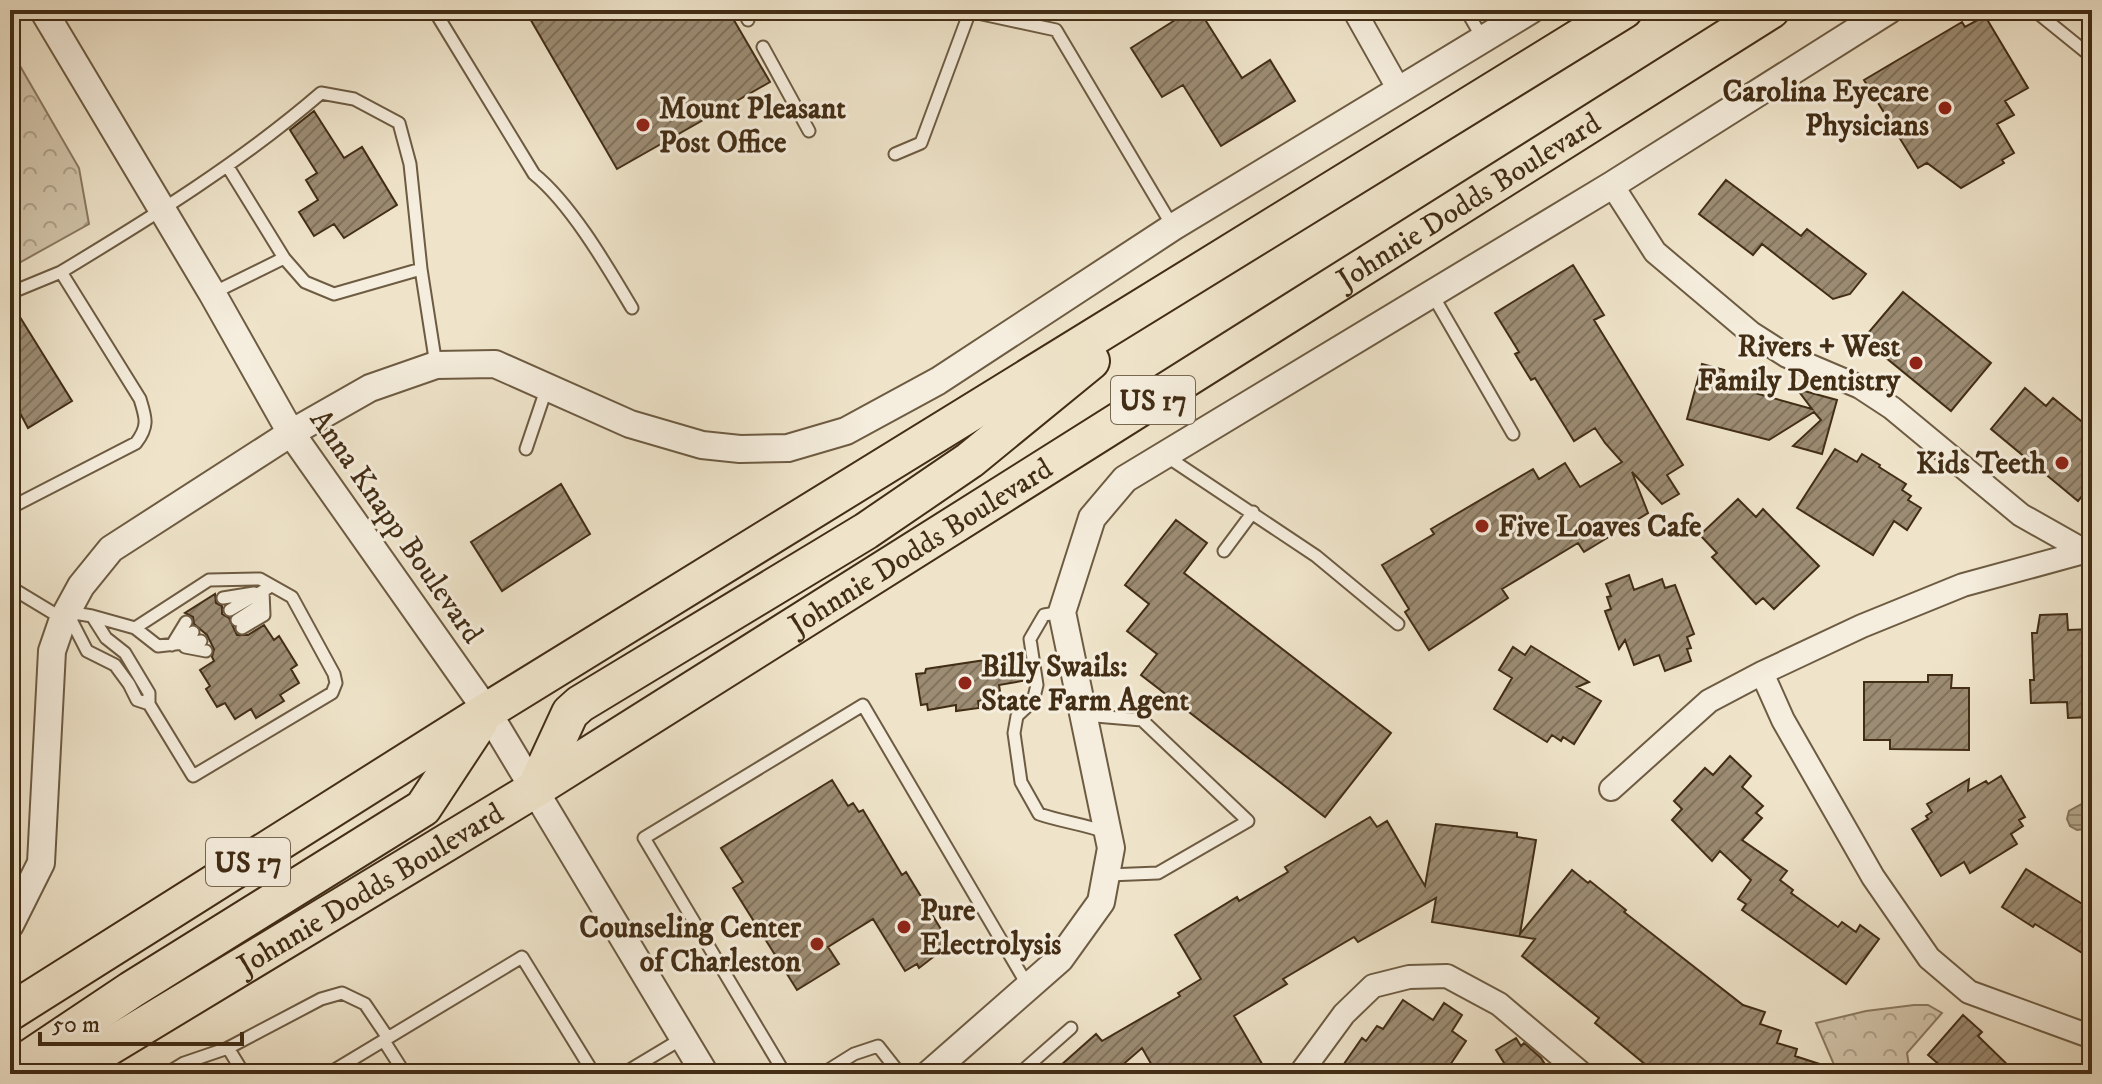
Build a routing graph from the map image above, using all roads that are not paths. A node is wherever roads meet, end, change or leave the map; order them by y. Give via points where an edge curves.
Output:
1 (43, 10) edge
2 (434, 10) edge
3 (954, 10) edge
4 (1354, 10) edge
5 (1466, 10) edge
6 (1531, 10) edge
7 (1624, 10) edge
8 (1771, 10) edge
9 (1889, 10) edge
10 (2034, 10) edge
11 (970, 11) edge
12 (1483, 39) junction
13 (763, 47) dead end
14 (2092, 57) edge
15 (1399, 90) junction
16 (809, 131) dead end
17 (895, 154) dead end
18 (228, 167) junction
19 (1612, 185) junction
20 (163, 210) junction
21 (1173, 227) junction
22 (284, 258) junction
23 (421, 269) junction
24 (61, 272) junction
25 (1200, 272) junction
26 (10, 293) edge
27 (212, 293) junction
28 (1432, 294) junction
29 (632, 308) dead end
30 (436, 365) junction
31 (547, 387) junction
32 (291, 433) junction
33 (1513, 434) dead end
34 (526, 449) dead end
35 (1165, 455) junction
36 (10, 508) edge
37 (1253, 512) junction
38 (1224, 551) dead end
39 (2088, 553) edge
40 (10, 587) edge
41 (267, 588) junction
42 (223, 598) dead end
43 (1062, 612) junction
44 (74, 616) junction
45 (1398, 624) dead end
46 (135, 628) junction
47 (172, 645) junction
48 (1762, 673) junction
49 (149, 704) junction
50 (487, 711) junction
51 (1084, 715) junction
52 (535, 789) junction
53 (1611, 789) dead end
54 (1108, 834) junction
55 (1106, 875) junction
56 (10, 925) edge
57 (1028, 986) junction
58 (10, 1012) edge
59 (1071, 1028) dead end
60 (683, 1037) junction
61 (2092, 1037) edge
62 (386, 1040) junction
63 (228, 1048) junction
64 (10, 1071) edge
65 (64, 1074) edge
66 (166, 1074) edge
67 (244, 1074) edge
68 (328, 1074) edge
69 (405, 1074) edge
70 (594, 1074) edge
71 (623, 1074) edge
72 (705, 1074) edge
73 (785, 1074) edge
74 (822, 1074) edge
75 (900, 1074) edge
76 (929, 1074) edge
77 (1019, 1074) edge
78 (1300, 1074) edge
79 (1582, 1074) edge

1 - 20 street, Anna Knapp Boulevard
2 - 29 lane via 534,174 551,188
3 - 11 lane
4 - 15 street
5 - 12 lane
6 - 12 street
7 - 25 highway, US 17
8 - 52 highway, Johnnie Dodds Boulevard / US 17
9 - 19 street, Johnnie Dodds Boulevard
10 - 14 lane
11 - 17 lane via 921,143
11 - 21 lane via 1056,30
12 - 15 street
13 - 16 lane
15 - 21 street
18 - 20 lane
18 - 22 lane
18 - 23 lane via 321,93 354,99 399,123 410,164
19 - 28 street, Johnnie Dodds Boulevard
19 - 39 street via 1655,252 1751,333 1787,356 1860,387 2021,515
20 - 24 lane
20 - 27 street, Anna Knapp Boulevard
21 - 31 street via 938,381 846,431 788,448 702,445 630,424
22 - 23 lane via 305,282 334,294
22 - 27 lane
23 - 30 lane
24 - 26 lane
24 - 36 lane via 140,399 144,432 136,443
25 - 50 highway, US 17
25 - 52 highway via 970,460 866,531 580,704 570,713
27 - 32 street, Anna Knapp Boulevard
28 - 33 lane
28 - 35 street, Johnnie Dodds Boulevard
30 - 31 street via 495,364
30 - 32 street via 370,388
31 - 34 lane
32 - 44 street via 111,549 81,586
32 - 50 street, Anna Knapp Boulevard
35 - 37 lane
35 - 43 street, Johnnie Dodds Boulevard via 1125,479 1092,518
37 - 38 lane
37 - 45 lane
39 - 48 street via 1963,585
40 - 44 lane
41 - 41 lane via 264,615 236,619
41 - 42 lane
41 - 46 lane via 260,579 209,580
41 - 49 lane via 292,597 334,674 332,693 193,776
43 - 51 street, Johnnie Dodds Boulevard
43 - 54 lane via 1044,615 1030,639 1037,685 1033,701 1017,716 1014,733 1021,782 1039,814
44 - 46 lane
44 - 49 lane via 125,653 149,693
44 - 49 lane via 87,651 115,665 137,700
44 - 56 street via 52,651 41,863
46 - 47 lane via 158,646
47 - 47 lane via 197,636
48 - 53 street via 1709,701
48 - 61 street via 1783,720 1873,877 1929,958 1969,992
50 - 52 street, Anna Knapp Boulevard
50 - 58 highway, US 17
50 - 64 highway via 423,808
51 - 54 street, Johnnie Dodds Boulevard
51 - 55 lane via 1142,720 1248,821 1158,873
52 - 60 street, Anna Knapp Boulevard
52 - 65 highway, Johnnie Dodds Boulevard / US 17
54 - 55 street, Johnnie Dodds Boulevard
55 - 57 street, Johnnie Dodds Boulevard via 1101,902 1060,959
57 - 73 lane via 863,705 644,838
57 - 76 street, Johnnie Dodds Boulevard
59 - 77 lane
60 - 71 lane
60 - 72 street, Anna Knapp Boulevard
62 - 63 lane via 365,1004 342,993
62 - 68 lane
62 - 69 lane
62 - 70 lane via 522,957
63 - 66 lane
63 - 67 lane
74 - 75 lane via 878,1046
78 - 79 street via 1344,1014 1373,986 1409,977 1447,976 1499,1004

